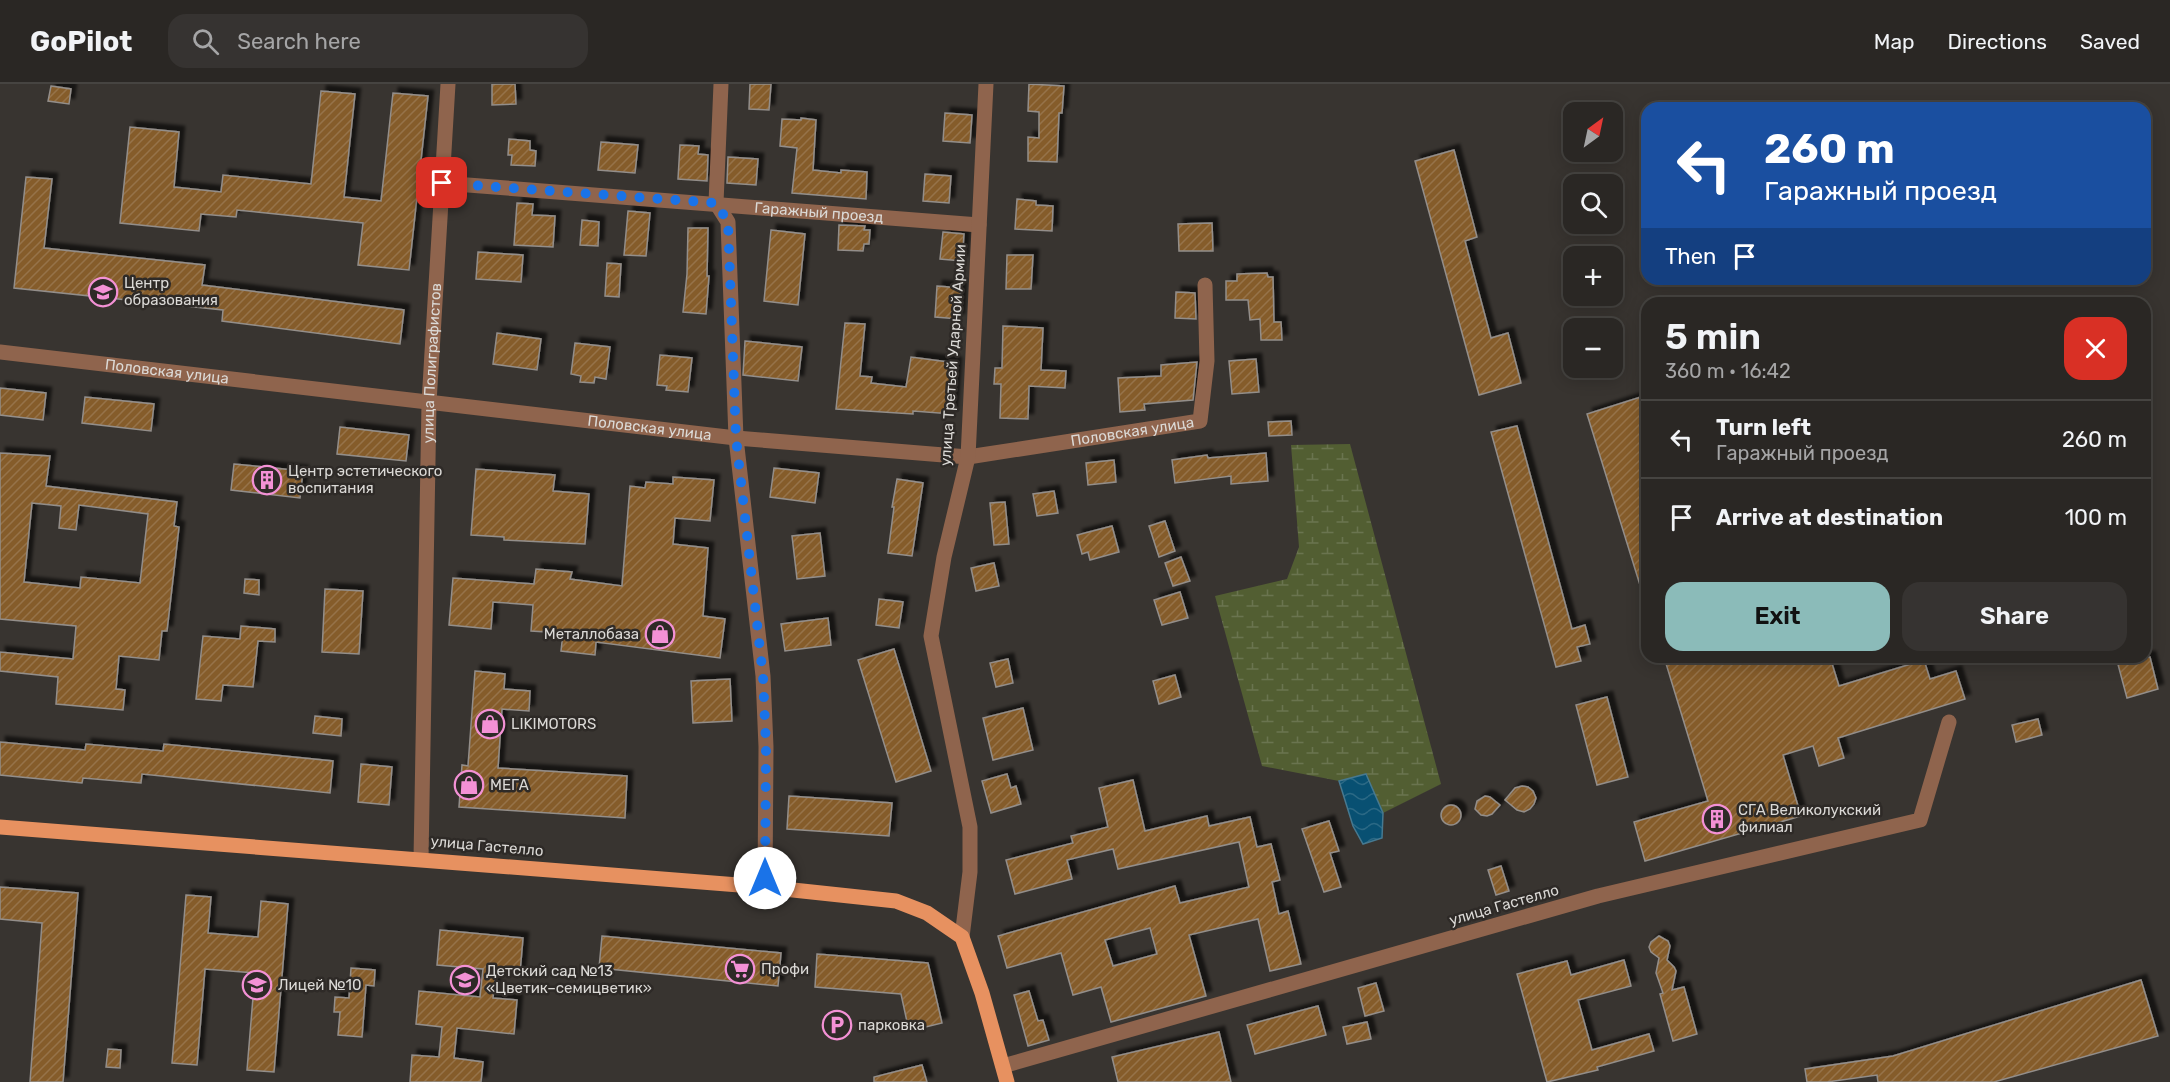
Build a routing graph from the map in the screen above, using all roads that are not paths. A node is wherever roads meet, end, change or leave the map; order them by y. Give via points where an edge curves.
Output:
1 (448, 84) edge
2 (721, 84) edge
3 (986, 84) edge
4 (442, 183) junction
5 (716, 203) junction
6 (979, 225) junction
7 (1205, 285) dead end
8 (0, 352) edge
9 (429, 403) junction
10 (736, 438) junction
11 (968, 457) junction
12 (1949, 722) dead end
13 (0, 827) edge
14 (421, 859) junction
15 (765, 887) junction
16 (962, 937) junction
17 (1003, 1065) junction
18 (1007, 1082) edge

1 - 4 street, улица Полиграфистов
2 - 5 street
3 - 6 street, улица Третьей Ударной Армии
4 - 5 street, Гаражный проезд
4 - 9 street, улица Полиграфистов
5 - 6 street, Гаражный проезд
5 - 10 street via 728,222
6 - 11 street, улица Третьей Ударной Армии
7 - 11 street, Половская улица via 1207,361 1200,421
8 - 9 street, Половская улица
9 - 10 street, Половская улица
9 - 14 street, улица Полиграфистов
10 - 11 street, Половская улица
10 - 15 street via 763,676
11 - 16 street, улица Третьей Ударной Армии via 944,557 931,636 970,827 970,872
12 - 17 street, улица Гастелло via 1920,820 1598,896
13 - 14 main road, улица Гастелло
14 - 15 main road, улица Гастелло
15 - 16 main road, улица Гастелло via 896,901 927,913
16 - 17 main road, улица Третьей Ударной Армии
17 - 18 main road, улица Третьей Ударной Армии

